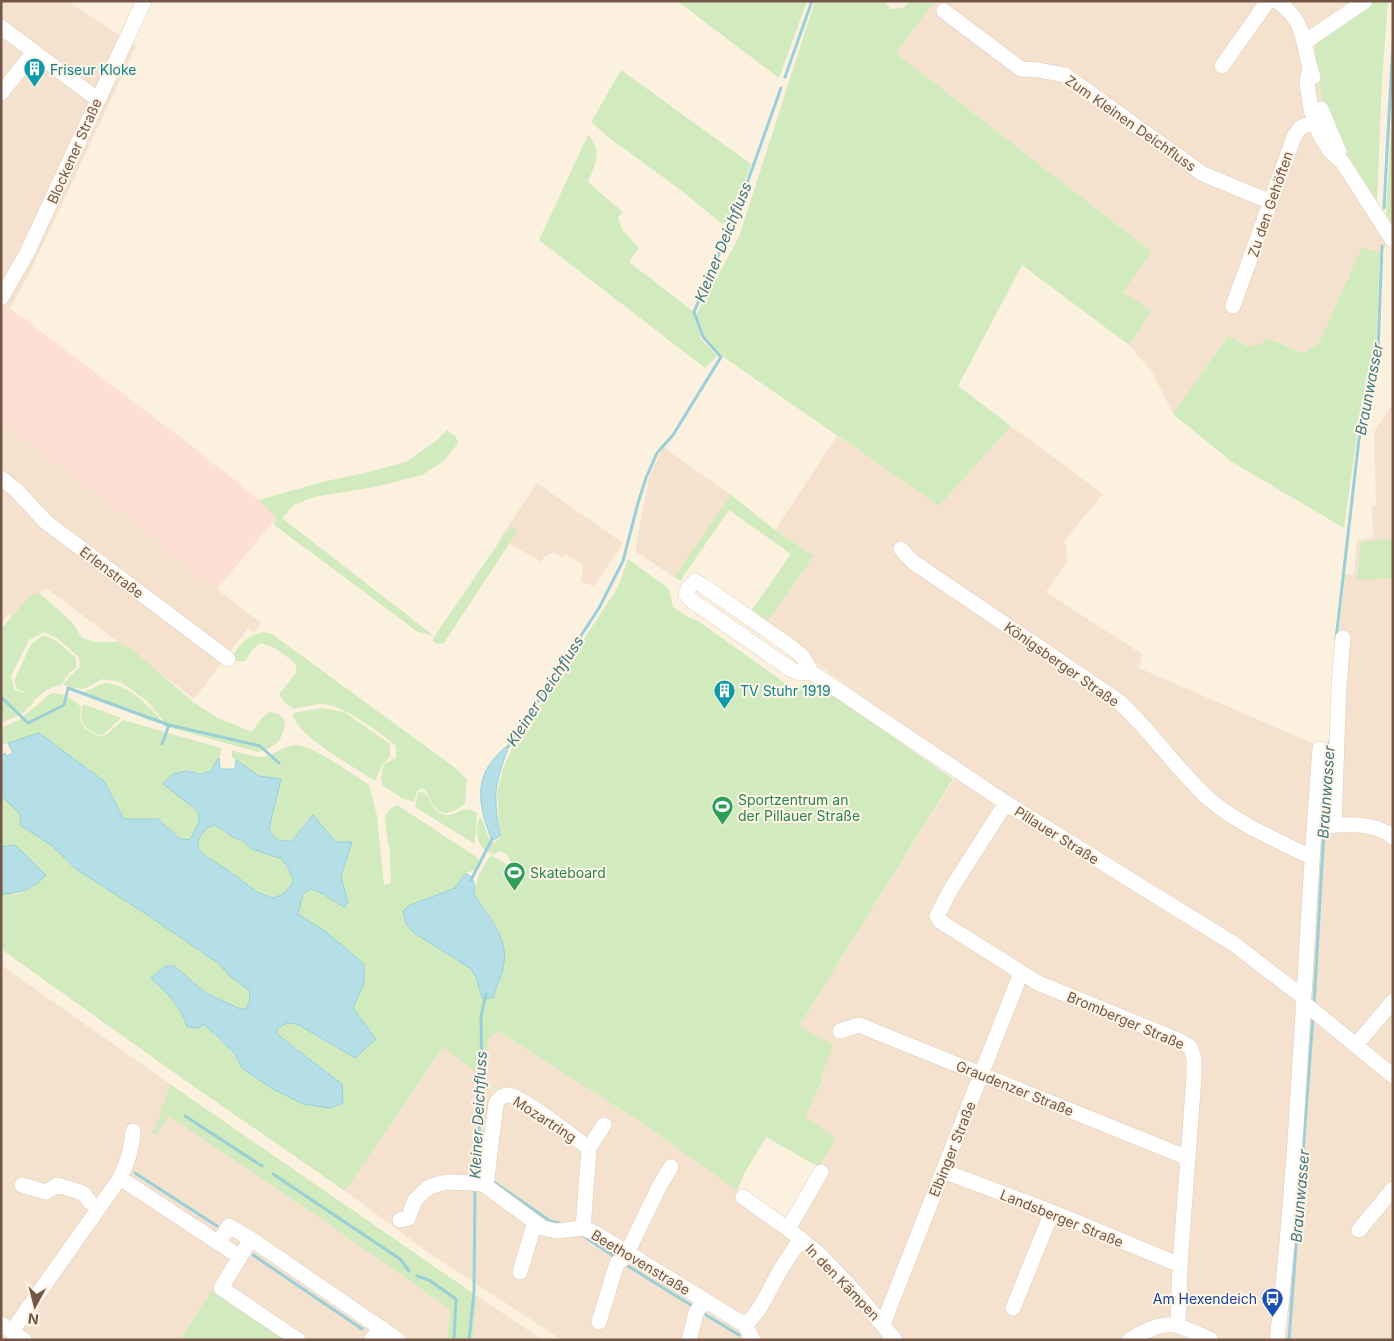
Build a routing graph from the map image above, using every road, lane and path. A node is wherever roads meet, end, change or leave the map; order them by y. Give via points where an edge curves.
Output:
1 (144, 1) edge
2 (1365, 1) edge
3 (1270, 2) edge
4 (944, 11) dead end
5 (1, 27) edge
6 (1302, 35) junction
7 (34, 52) junction
8 (1222, 66) dead end
9 (1, 92) edge
10 (97, 99) junction
11 (1319, 119) junction
12 (1271, 202) junction
13 (1393, 241) edge
14 (1, 298) edge
15 (1233, 306) dead end
16 (1, 478) edge
17 (901, 549) dead end
18 (1343, 638) dead end
19 (228, 659) dead end
20 (811, 672) junction
21 (1320, 749) dead end
22 (1006, 803) junction
23 (1322, 827) junction
24 (1393, 836) edge
25 (1311, 857) junction
26 (1021, 974) junction
27 (1393, 1001) edge
28 (1307, 1004) junction
29 (840, 1031) dead end
30 (1356, 1045) junction
31 (982, 1075) junction
32 (1393, 1076) edge
33 (604, 1125) dead end
34 (133, 1131) dead end
35 (589, 1148) junction
36 (1188, 1158) junction
37 (671, 1167) dead end
38 (943, 1171) junction
39 (822, 1172) dead end
40 (120, 1178) junction
41 (483, 1181) junction
42 (22, 1185) dead end
43 (1393, 1189) edge
44 (743, 1197) dead end
45 (98, 1208) junction
46 (1052, 1212) junction
47 (400, 1220) dead end
48 (535, 1222) junction
49 (580, 1228) junction
50 (788, 1229) junction
51 (1359, 1230) dead end
52 (800, 1238) junction
53 (251, 1239) junction
54 (218, 1243) junction
55 (627, 1254) junction
56 (240, 1257) junction
57 (1180, 1265) junction
58 (520, 1272) dead end
59 (700, 1306) junction
60 (1013, 1308) dead end
61 (599, 1322) dead end
62 (883, 1324) junction
63 (745, 1325) junction
64 (1178, 1325) junction
65 (382, 1328) junction
66 (12, 1332) edge
67 (298, 1340) edge
68 (372, 1340) edge
69 (398, 1340) edge
70 (688, 1340) edge
71 (752, 1340) edge
72 (895, 1340) edge
73 (1130, 1340) edge
74 (1211, 1340) edge
75 (1277, 1340) edge

1 - 10 street, Blockener Straße
2 - 6 street
3 - 6 street
3 - 8 street
4 - 12 street, Zum Kleinen Deichfluss via 1021,69 1065,75 1203,174
5 - 7 street
6 - 11 street via 1310,68 1307,83 1311,110
7 - 9 street
7 - 10 street
10 - 14 street, Blockener Straße via 31,245
11 - 12 street, Zu den Gehöften via 1300,128 1294,137
11 - 13 street via 1319,133 1330,151 1343,163
12 - 15 street, Zu den Gehöften
16 - 19 street, Erlenstraße via 46,522
17 - 25 street, Königsberger Straße via 913,562 1117,700 1208,798 1238,819
18 - 23 street
20 - 20 street, Pillauer Straße via 803,657 791,647 702,585 695,581 689,587 686,594 691,600 790,669 800,673
20 - 22 street, Pillauer Straße
21 - 23 street
22 - 26 street, Bromberger Straße via 937,916
22 - 28 street, Pillauer Straße via 1234,944
23 - 24 street via 1372,827
23 - 25 street
25 - 28 street
26 - 31 street, Elbinger Straße
26 - 36 street, Bromberger Straße via 1190,1047 1194,1058
27 - 30 street
28 - 30 street, Pillauer Straße
28 - 75 street
29 - 31 street, Graudenzer Straße via 859,1025
30 - 32 street, Pillauer Straße
31 - 36 street, Graudenzer Straße
31 - 38 street, Elbinger Straße
33 - 35 street, Mozartring
34 - 40 street via 128,1162
35 - 41 street, Mozartring via 514,1096 506,1095 496,1103
35 - 49 street, Mozartring
36 - 57 street, Bromberger Straße
37 - 55 street
38 - 46 street, Landsberger Straße
38 - 62 street, Elbinger Straße
39 - 50 street
40 - 45 street
40 - 54 street
41 - 47 street via 439,1183 429,1187 415,1200 408,1218
41 - 48 street, Beethovenstraße
42 - 45 street via 46,1192 57,1185 83,1193
43 - 51 street
44 - 50 street, In den Kämpen
45 - 66 street
46 - 57 street, Landsberger Straße
46 - 60 street
48 - 49 street, Beethovenstraße via 543,1228 557,1231
48 - 58 street
49 - 55 street, Beethovenstraße
50 - 52 street, In den Kämpen
52 - 62 street, In den Kämpen via 836,1270
52 - 63 street via 762,1305
53 - 54 street via 230,1226
53 - 56 street
53 - 65 street
54 - 56 street
55 - 59 street, Beethovenstraße
55 - 61 street via 617,1263
56 - 67 street via 221,1288
57 - 64 street, Bromberger Straße
59 - 63 street, Beethovenstraße
59 - 70 street
62 - 72 street, In den Kämpen
63 - 71 street
64 - 73 street via 1154,1328
64 - 74 street
65 - 68 street
65 - 69 street

